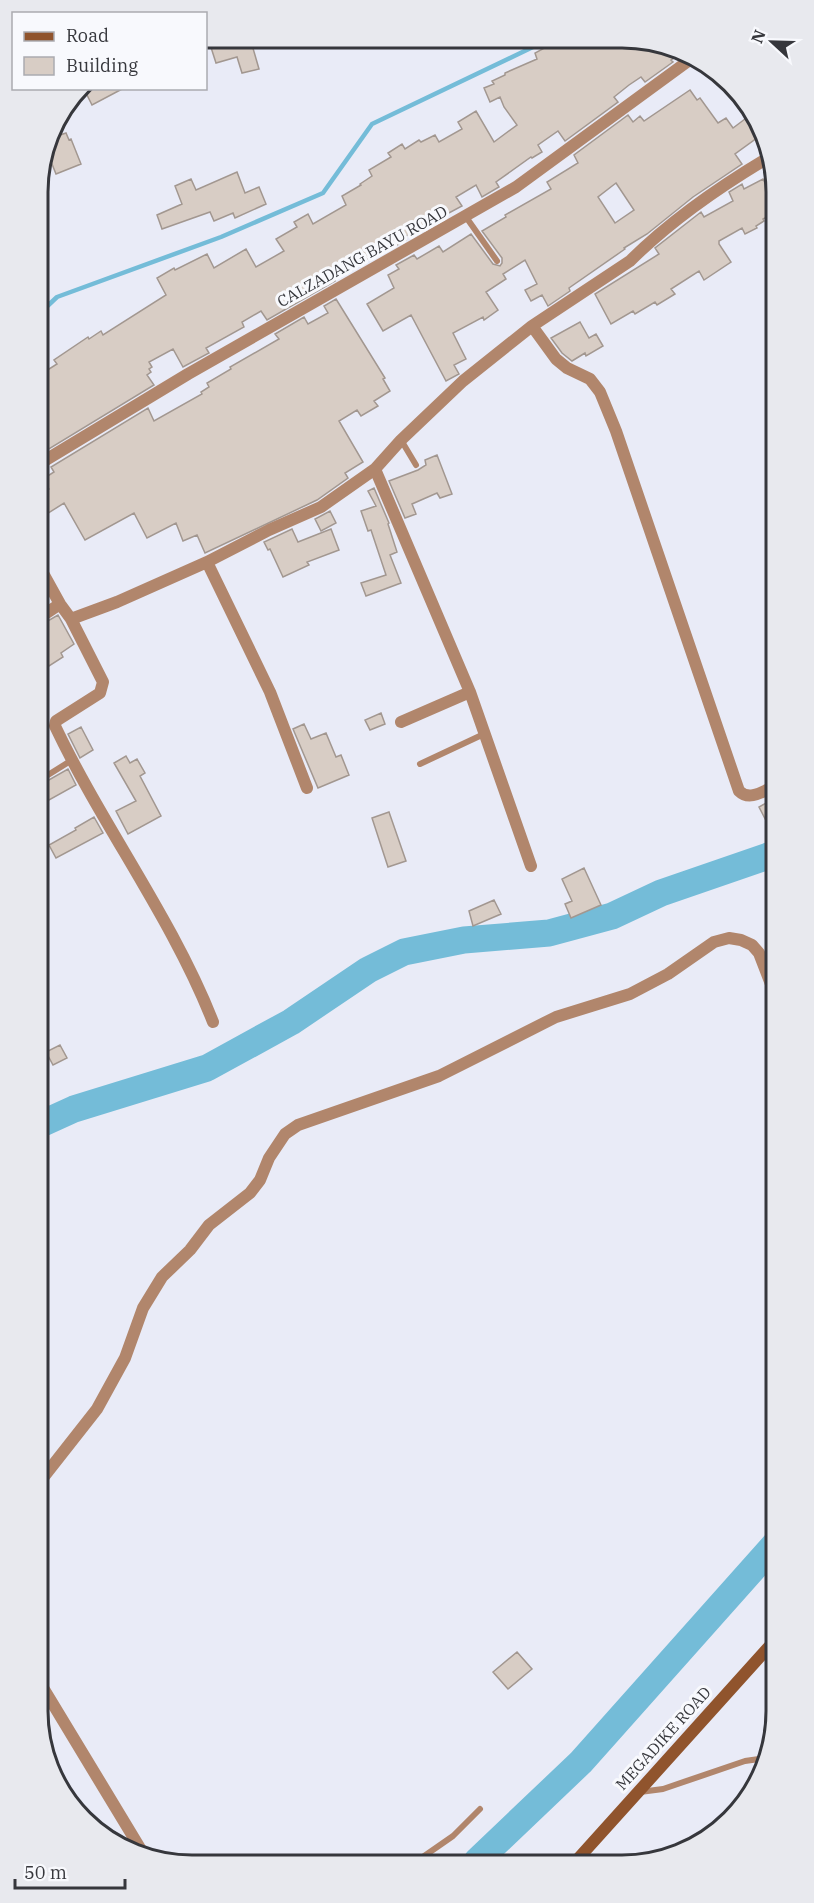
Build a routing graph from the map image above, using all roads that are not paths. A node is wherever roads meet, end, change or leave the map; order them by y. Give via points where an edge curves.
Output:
1 (686, 63) edge
2 (763, 162) edge
3 (466, 217) junction
4 (497, 261) dead end
5 (532, 326) junction
6 (401, 440) junction
7 (48, 459) edge
8 (416, 465) dead end
9 (375, 469) junction
10 (207, 562) junction
11 (48, 582) edge
12 (60, 604) junction
13 (48, 612) edge
14 (71, 619) junction
15 (470, 692) junction
16 (401, 722) dead end
17 (484, 734) junction
18 (72, 759) junction
19 (420, 764) dead end
20 (48, 775) edge
21 (307, 788) dead end
22 (766, 790) edge
23 (531, 866) dead end
24 (766, 971) edge
25 (213, 1022) dead end
26 (48, 1471) edge
27 (766, 1650) edge
28 (48, 1696) edge
29 (757, 1759) edge
30 (636, 1793) junction
31 (480, 1809) dead end
32 (138, 1844) edge
33 (427, 1855) edge
34 (581, 1855) edge

1 - 3 street, CALZADANG BAYU ROAD via 516,187
2 - 5 street via 695,206 630,261
3 - 4 lane
3 - 7 street, CALZADANG BAYU ROAD via 188,374
5 - 6 street via 463,381
5 - 22 street via 556,359 590,379 600,392 739,791 750,796
6 - 8 lane
6 - 9 street
9 - 10 street via 321,507
9 - 15 street
10 - 14 street
10 - 21 street via 270,692
11 - 12 street
12 - 13 street
12 - 14 street
14 - 18 street via 103,682 99,693 56,721
15 - 16 street
15 - 17 street
17 - 19 lane
17 - 23 street
18 - 20 lane
18 - 25 street via 167,927
24 - 26 street via 752,945 729,938 714,942 630,994 555,1017 439,1076 298,1125 285,1134 250,1193 209,1225 162,1277 143,1308 125,1358 97,1409
27 - 30 main road, MEGADIKE ROAD
28 - 32 street
29 - 30 lane via 663,1789
30 - 34 main road, MEGADIKE ROAD
31 - 33 lane

